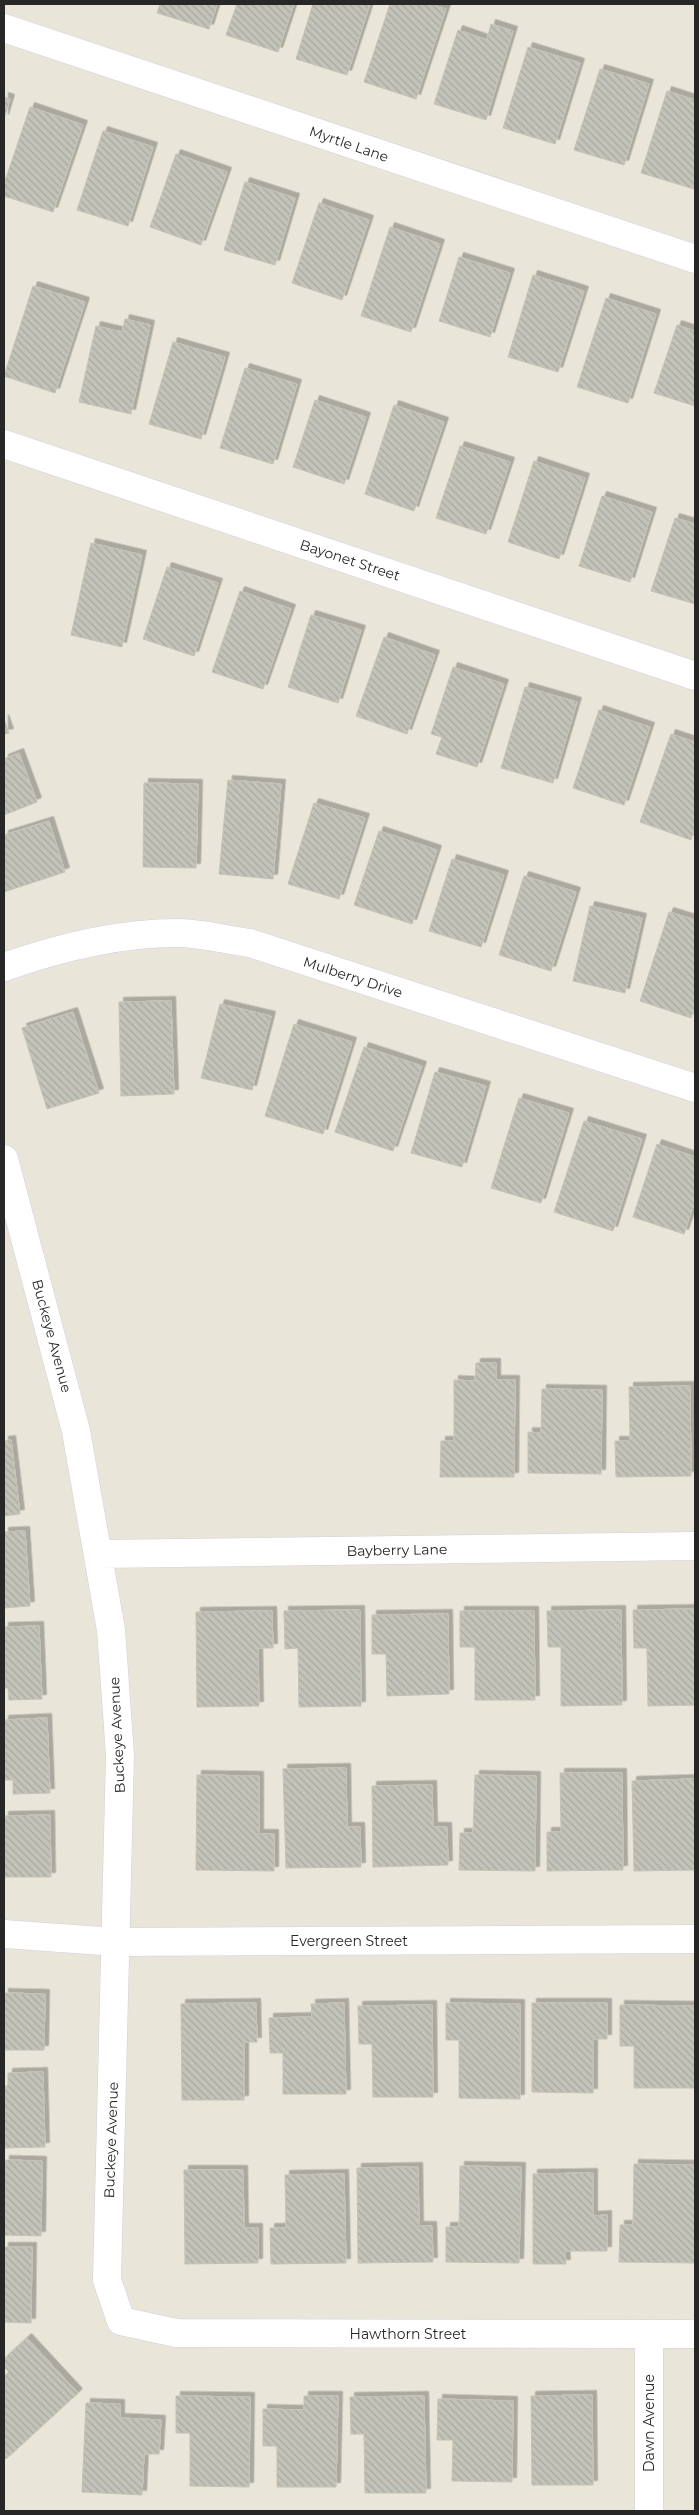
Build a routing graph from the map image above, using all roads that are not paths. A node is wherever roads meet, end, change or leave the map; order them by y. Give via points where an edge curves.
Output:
1 (4, 28) edge
2 (695, 259) edge
3 (4, 444) edge
4 (695, 676) edge
5 (4, 967) edge
6 (695, 1088) edge
7 (4, 1159) edge
8 (695, 1546) edge
9 (99, 1554) junction
10 (4, 1934) edge
11 (695, 1939) edge
12 (116, 1942) junction
13 (121, 2321) joint
14 (695, 2334) edge
15 (649, 2335) junction
16 (649, 2511) edge

1 - 2 street, Myrtle Lane
3 - 4 street, Bayonet Street
5 - 6 street, Mulberry Drive via 31,957 111,939 178,933 250,943
7 - 9 street, Buckeye Avenue via 76,1431
8 - 9 street, Bayberry Lane
9 - 12 street, Buckeye Avenue via 111,1630 120,1755
10 - 12 street, Evergreen Street
11 - 12 street, Evergreen Street
12 - 13 street, Buckeye Avenue via 107,2280
13 - 15 street, Hawthorn Street via 176,2333
14 - 15 street, Hawthorn Street
15 - 16 street, Dawn Avenue

